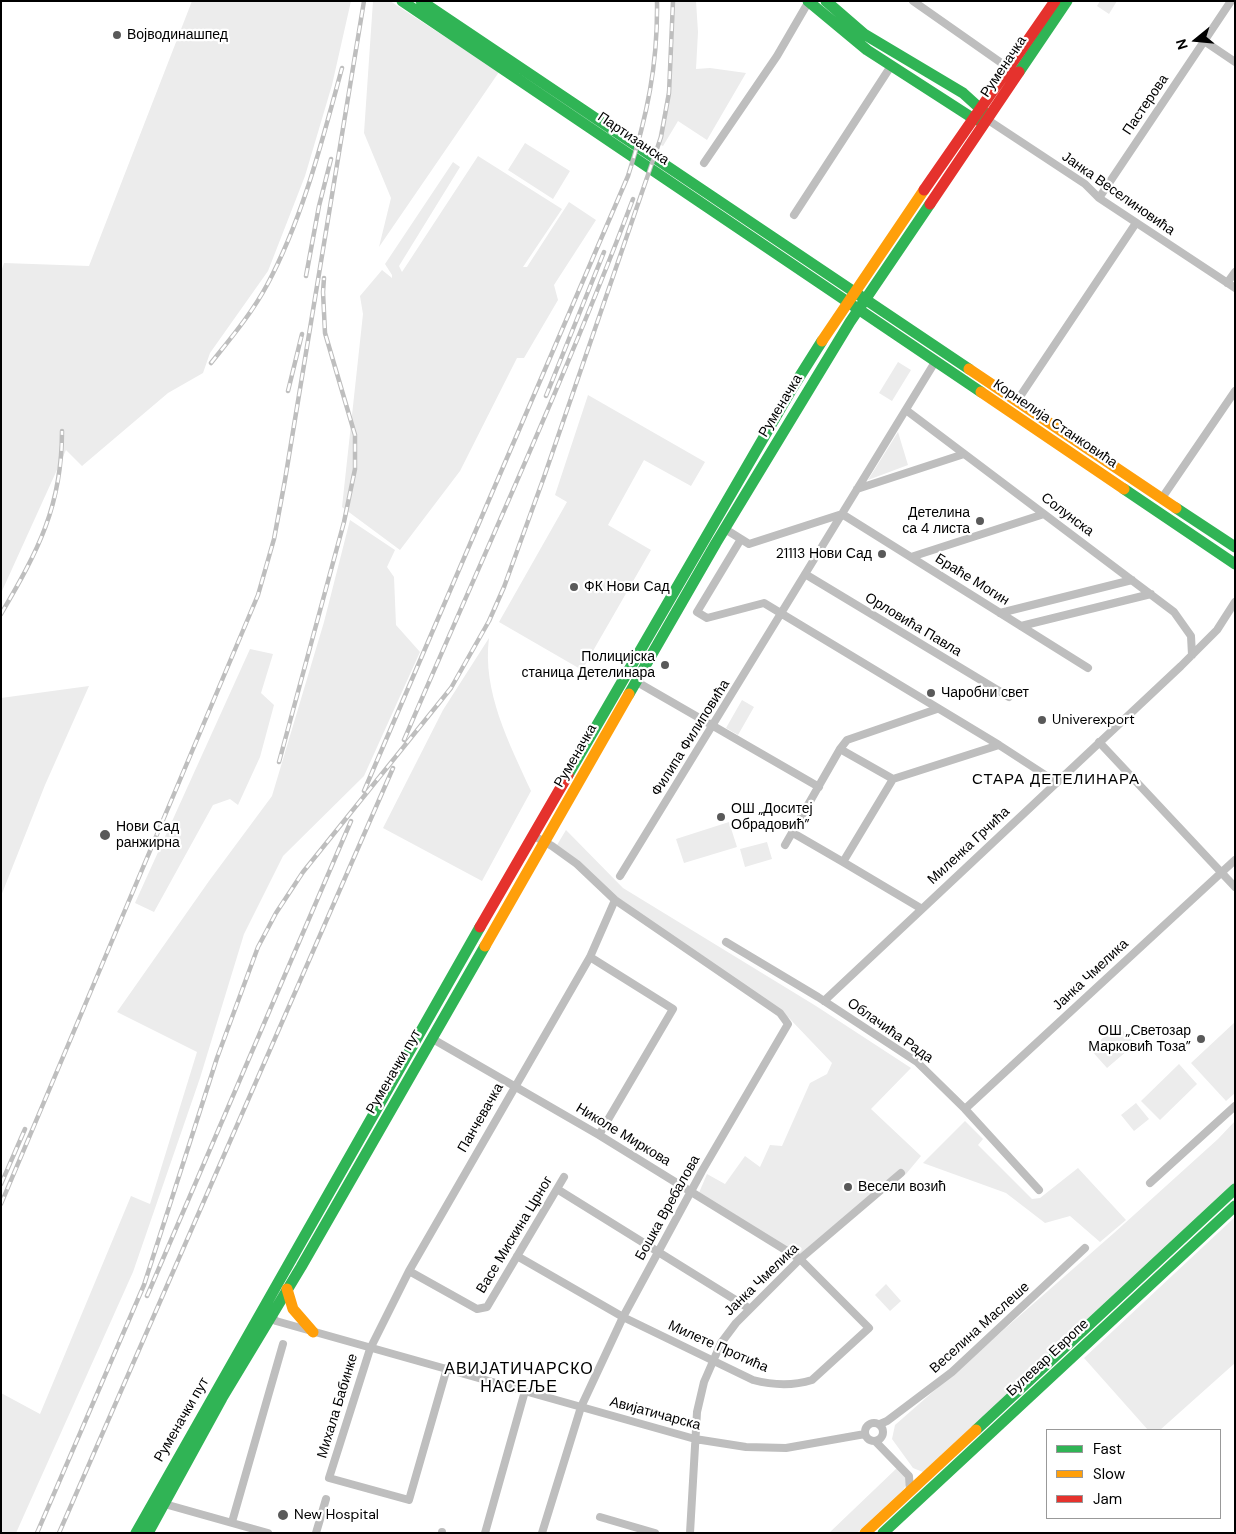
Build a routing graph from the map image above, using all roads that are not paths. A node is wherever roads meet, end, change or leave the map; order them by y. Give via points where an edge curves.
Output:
1 (402, 1) edge
2 (421, 1) edge
3 (826, 1) edge
4 (914, 1) edge
5 (1055, 1) edge
6 (1067, 1) edge
7 (1230, 1) edge
8 (809, 2) edge
9 (926, 5) edge
10 (1204, 41) junction
11 (1000, 62) dead end
12 (1235, 62) edge
13 (891, 66) junction
14 (982, 108) junction
15 (974, 119) junction
16 (988, 120) junction
17 (704, 163) dead end
18 (1099, 198) junction
19 (794, 215) dead end
20 (1136, 223) junction
21 (1235, 272) edge
22 (1227, 283) junction
23 (1235, 288) edge
24 (854, 291) junction
25 (866, 299) junction
26 (846, 303) junction
27 (858, 310) junction
28 (935, 362) junction
29 (1235, 391) edge
30 (1017, 401) junction
31 (906, 410) junction
32 (964, 454) junction
33 (857, 489) junction
34 (1162, 498) junction
35 (842, 514) junction
36 (1044, 514) junction
37 (725, 529) junction
38 (741, 539) junction
39 (1235, 547) edge
40 (911, 557) junction
41 (1235, 564) edge
42 (805, 574) junction
43 (1132, 580) junction
44 (1150, 594) junction
45 (1235, 602) edge
46 (782, 613) junction
47 (1000, 613) junction
48 (1021, 626) junction
49 (1192, 655) junction
50 (1088, 668) dead end
51 (637, 682) junction
52 (1008, 696) dead end
53 (937, 709) junction
54 (713, 726) junction
55 (1099, 742) junction
56 (999, 745) junction
57 (840, 749) junction
58 (894, 779) junction
59 (1056, 782) junction
60 (819, 787) junction
61 (793, 833) junction
62 (534, 836) junction
63 (545, 842) junction
64 (785, 845) dead end
65 (1235, 860) edge
66 (843, 862) junction
67 (1221, 872) junction
68 (620, 876) dead end
69 (1235, 887) edge
70 (615, 900) junction
71 (922, 909) junction
72 (726, 942) dead end
73 (590, 957) junction
74 (824, 1001) junction
75 (431, 1038) junction
76 (514, 1085) junction
77 (1235, 1106) edge
78 (965, 1109) junction
79 (599, 1135) junction
80 (901, 1173) dead end
81 (564, 1177) dead end
82 (1150, 1183) dead end
83 (557, 1189) junction
84 (1235, 1189) edge
85 (1039, 1190) dead end
86 (692, 1192) junction
87 (1235, 1206) edge
88 (1085, 1248) dead end
89 (657, 1251) junction
90 (517, 1256) junction
91 (800, 1260) junction
92 (409, 1271) junction
93 (287, 1289) junction
94 (270, 1297) junction
95 (750, 1309) junction
96 (270, 1317) junction
97 (623, 1317) junction
98 (313, 1332) junction
99 (284, 1344) dead end
100 (370, 1348) junction
101 (712, 1360) junction
102 (447, 1368) junction
103 (525, 1391) junction
104 (581, 1407) junction
105 (883, 1424) junction
106 (865, 1434) junction
107 (695, 1439) junction
108 (879, 1442) junction
109 (909, 1476) junction
110 (926, 1476) junction
111 (910, 1490) junction
112 (326, 1500) dead end
113 (159, 1503) junction
114 (600, 1517) dead end
115 (232, 1522) junction
116 (632, 1529) edge
117 (136, 1533) edge
118 (148, 1533) edge
119 (268, 1533) edge
120 (316, 1533) edge
121 (485, 1533) edge
122 (542, 1533) edge
123 (656, 1533) edge
124 (690, 1533) edge
125 (864, 1533) edge
126 (883, 1533) edge

1 - 26 main road, Партизанска
2 - 24 main road, Партизанска
3 - 14 main road via 885,47
4 - 9 street
5 - 14 main road, Руменачка
6 - 16 main road, Руменачка
7 - 10 street, Пастерова
8 - 13 main road
8 - 17 street via 777,56
9 - 11 street
10 - 12 street
10 - 18 street, Пастерова
13 - 15 main road
13 - 19 street
14 - 15 main road, Руменачка
14 - 16 main road
15 - 16 main road
15 - 24 main road, Руменачка
16 - 18 street, Јанка Веселиновића via 1085,184
16 - 25 main road, Руменачка
18 - 20 street, Јанка Веселиновића
20 - 22 street, Јанка Веселиновића
20 - 30 street
21 - 22 street
22 - 23 street, Јанка Веселиновића
24 - 25 main road, Партизанска
24 - 26 main road, Руменачка
25 - 27 main road, Руменачка
25 - 30 main road, Корнелија Станковића
26 - 27 main road, Партизанска
26 - 62 main road, Руменачка via 786,399
27 - 28 main road, Корнелија Станковића
27 - 37 main road, Руменачка
28 - 31 street, Филипа Филиповића
28 - 41 main road, Корнелија Станковића
29 - 34 street
30 - 34 main road, Корнелија Станковића
31 - 32 street, Солунска
31 - 33 street, Филипа Филиповића
32 - 33 street
32 - 36 street, Солунска
33 - 35 street, Филипа Филиповића
34 - 39 main road, Корнелија Станковића
35 - 38 street via 749,544
35 - 40 street, Браће Могин
35 - 42 street, Филипа Филиповића
36 - 40 street
36 - 43 street, Солунска
37 - 38 street
37 - 51 main road, Руменачка
38 - 46 street via 697,612 707,618 764,603
40 - 47 street, Браће Могин
42 - 46 street, Филипа Филиповића
42 - 52 street, Орловића Павла
43 - 44 street, Солунска
43 - 47 street
44 - 48 street
44 - 49 street, Солунска via 1184,624 1191,636
45 - 49 street, Миленка Грчића via 1217,630
46 - 53 street
46 - 54 street, Филипа Филиповића
47 - 48 street, Браће Могин
48 - 50 street, Браће Могин
49 - 55 street, Миленка Грчића
51 - 54 street
51 - 63 main road, Руменачка
53 - 56 street
53 - 57 street via 847,740
54 - 60 street
54 - 68 street, Филипа Филиповића
55 - 59 street, Миленка Грчића
55 - 67 street
56 - 58 street
56 - 59 street
57 - 58 street
57 - 60 street
58 - 66 street
59 - 71 street, Миленка Грчића
60 - 61 street
61 - 64 street
61 - 66 street
62 - 63 street
62 - 94 main road, Руменачки пут
63 - 70 street via 577,864
63 - 75 main road, Руменачки пут
65 - 67 street, Јанка Чмелика
66 - 71 street
67 - 69 street
67 - 78 street, Јанка Чмелика
70 - 73 street, Панчевачка
70 - 86 street, Бошка Вребалова via 786,1019 788,1027
71 - 74 street, Миленка Грчића
72 - 74 street, Облачића Рада
73 - 76 street, Панчевачка
73 - 79 street via 674,1009
74 - 78 street, Облачића Рада via 917,1062
75 - 76 street, Николе Миркова
75 - 93 main road, Руменачки пут
76 - 79 street, Николе Миркова
76 - 92 street, Панчевачка
77 - 82 street
78 - 85 street, Облачића Рада
79 - 86 street, Николе Миркова
80 - 91 street, Јанка Чмелика
81 - 83 street, Васе Мискина Црног
83 - 89 street
83 - 90 street, Васе Мискина Црног
84 - 110 main road, Булевар Европе
86 - 89 street, Бошка Вребалова
86 - 91 street, Николе Миркова
87 - 126 main road, Булевар Европе
88 - 105 street, Веселина Маслеше via 946,1376
89 - 95 street
89 - 97 street, Бошка Вребалова
90 - 92 street, Васе Мискина Црног via 488,1304 480,1310
90 - 97 street, Милете Протића
91 - 95 street, Јанка Чмелика
91 - 101 street, Милете Протића via 870,1328 823,1372 802,1384 766,1384
92 - 100 street, Панчевачка
93 - 96 main road, Руменачки пут
93 - 98 main road via 292,1309
94 - 96 street, Руменачки пут
94 - 113 main road, Руменачки пут
95 - 101 street, Јанка Чмелика via 730,1330
96 - 98 street, Авијатичарска
96 - 113 main road, Руменачки пут
97 - 101 street, Милете Протића
97 - 104 street, Бошка Вребалова
98 - 100 street, Авијатичарска
99 - 115 street
100 - 102 street, Авијатичарска
100 - 102 street, Михала Бабинке via 329,1478 409,1500
101 - 107 street, Јанка Чмелика via 697,1412
102 - 103 street, Авијатичарска
103 - 104 street, Авијатичарска
103 - 121 street
104 - 107 street, Авијатичарска
104 - 122 street, Бошка Вребалова
105 - 106 street, Авијатичарска via 868,1425
105 - 108 street
106 - 107 street, Авијатичарска via 786,1448 746,1447
106 - 108 street via 869,1440
107 - 124 street, Јанка Чмелика
108 - 109 street
109 - 110 street
109 - 111 street
110 - 111 main road, Булевар Европе
111 - 125 main road, Булевар Европе
112 - 120 street
113 - 115 street
113 - 117 main road, Руменачки пут
113 - 118 main road, Руменачки пут
114 - 116 street
115 - 119 street
116 - 123 street

